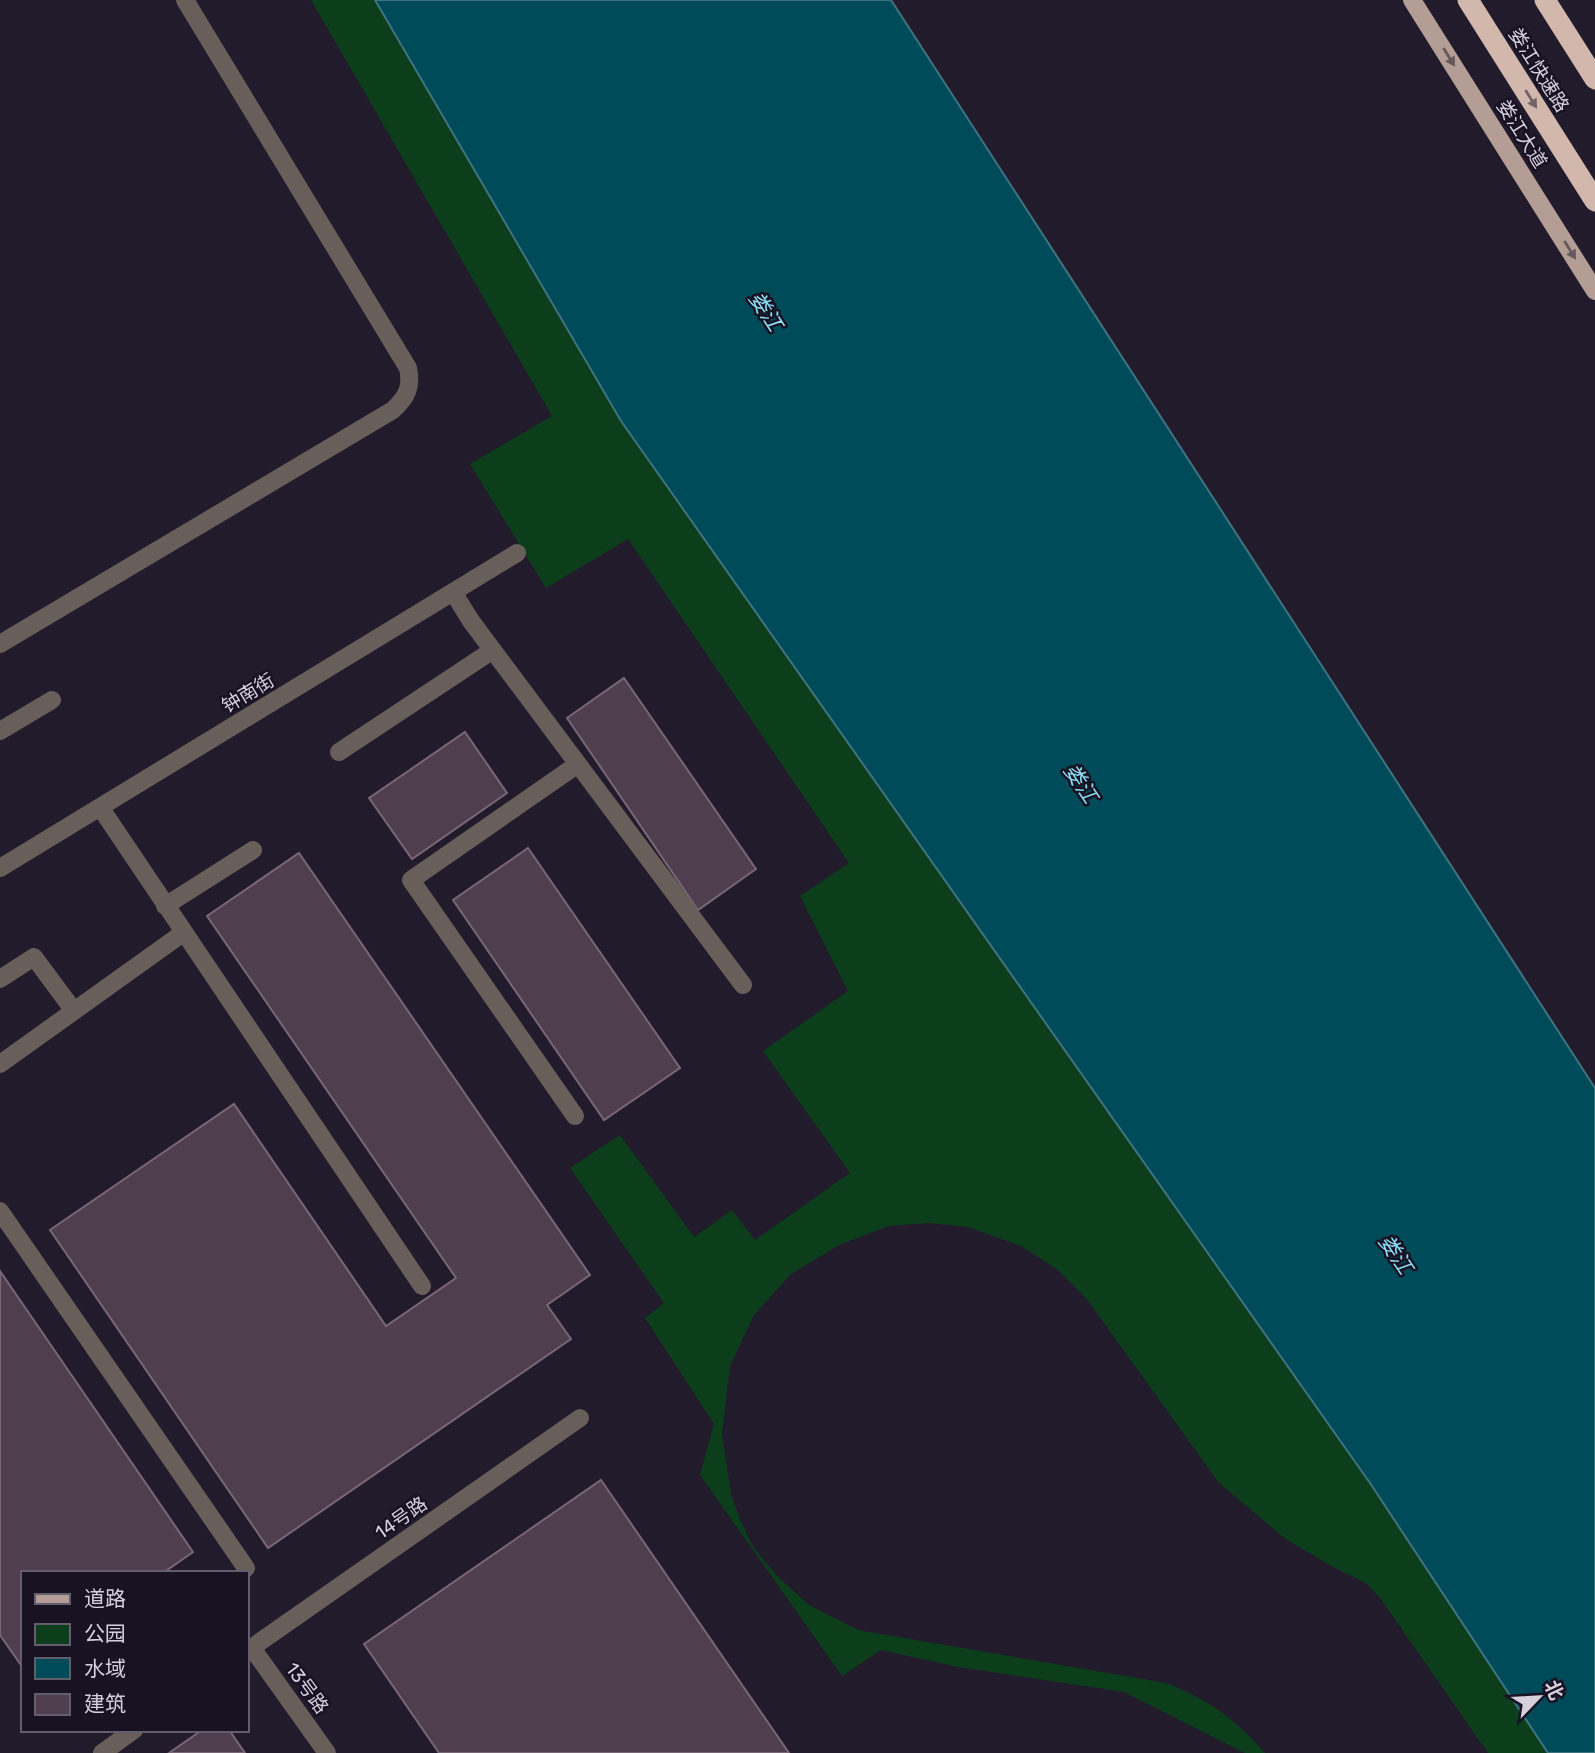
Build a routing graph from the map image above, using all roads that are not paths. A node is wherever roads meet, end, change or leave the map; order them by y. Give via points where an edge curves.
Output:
1 (185, 0) edge
2 (1412, 0) edge
3 (1468, 0) edge
4 (1545, 0) edge
5 (1595, 79) edge
6 (1595, 201) edge
7 (1595, 291) edge
8 (517, 553) dead end
9 (453, 592) junction
10 (0, 644) edge
11 (493, 650) junction
12 (52, 700) dead end
13 (0, 732) edge
14 (338, 752) dead end
15 (578, 764) junction
16 (100, 807) junction
17 (253, 850) dead end
18 (0, 869) edge
19 (165, 906) junction
20 (183, 933) junction
21 (0, 979) edge
22 (743, 985) dead end
23 (74, 1011) junction
24 (0, 1063) edge
25 (575, 1116) dead end
26 (0, 1211) edge
27 (422, 1286) dead end
28 (580, 1418) dead end
29 (246, 1568) dead end
30 (249, 1650) edge
31 (131, 1732) edge
32 (102, 1753) edge
33 (327, 1753) edge

1 - 10 street via 408,368 411,383 405,399 393,410
2 -> 7 main road, 娄江大道
3 -> 6 highway, 娄江快速路
4 - 5 highway
8 - 9 street, 钟南街
9 - 11 street
9 - 16 street, 钟南街
11 - 14 street
11 - 15 street
12 - 13 street
15 - 22 street
15 - 25 street via 411,880
16 - 18 street, 钟南街
16 - 19 street
17 - 19 street
19 - 20 street
20 - 23 street
20 - 27 street
21 - 23 street via 34,957
23 - 24 street
26 - 29 street
28 - 30 street, 14号路
30 - 33 street, 13号路
31 - 32 street

